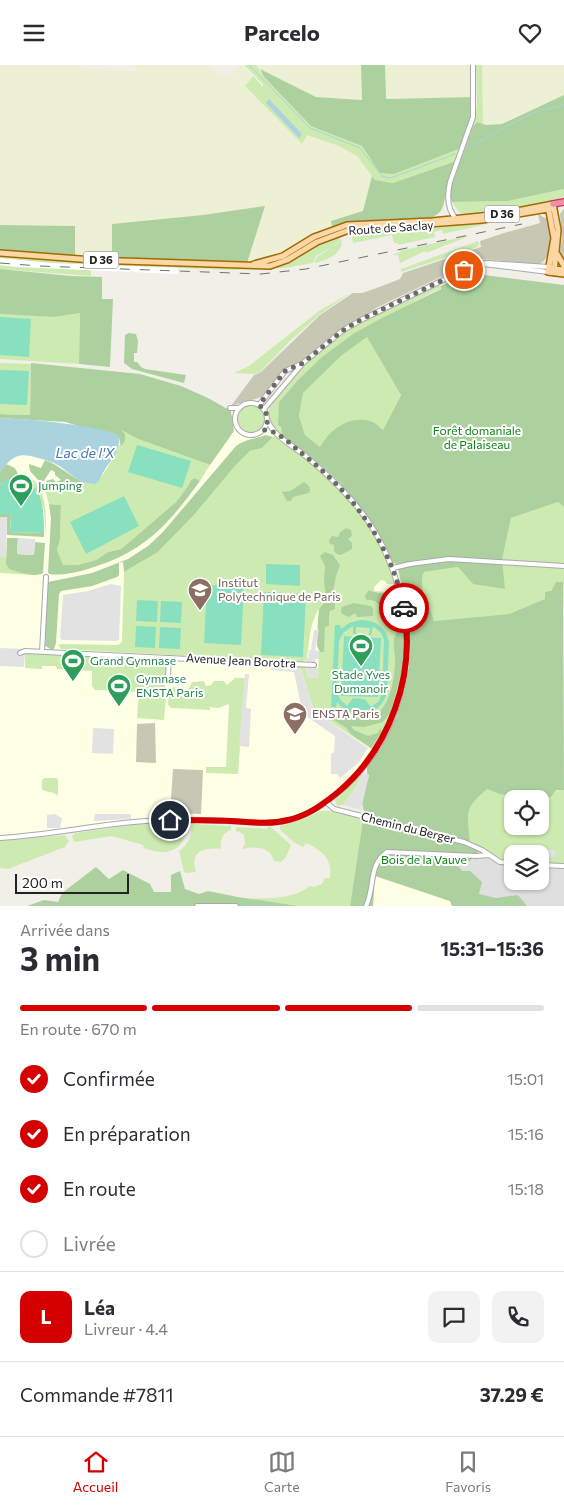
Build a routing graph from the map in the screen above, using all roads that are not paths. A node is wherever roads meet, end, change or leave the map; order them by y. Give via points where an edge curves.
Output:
1 (473, 65) edge
2 (564, 201) edge
3 (564, 205) edge
4 (551, 206) junction
5 (450, 207) junction
6 (540, 211) junction
7 (447, 221) junction
8 (457, 221) junction
9 (552, 223) junction
10 (0, 253) edge
11 (557, 253) junction
12 (564, 268) edge
13 (552, 270) junction
14 (564, 274) edge
15 (303, 363) junction
16 (259, 405) junction
17 (240, 408) junction
18 (264, 409) junction
19 (236, 416) junction
20 (268, 421) junction
21 (264, 430) junction
22 (273, 431) junction
23 (564, 566) edge
24 (393, 568) junction
25 (46, 577) dead end
26 (42, 652) junction
27 (20, 653) dead end
28 (168, 658) junction
29 (314, 665) dead end
30 (168, 676) dead end
31 (326, 802) junction
32 (0, 838) edge
33 (489, 855) junction
34 (504, 862) edge
35 (549, 865) edge
36 (564, 866) edge
37 (197, 906) edge
38 (236, 906) edge
39 (366, 906) edge

1 - 5 street via 473,117 449,187
2 - 4 highway
3 - 4 highway
4 - 6 main road, Route de Saclay / D 36
4 - 8 main road, Route de Saclay / D 36
4 - 9 main road
4 - 11 main road via 558,230
5 - 7 street
5 - 8 street
6 - 8 main road, Route de Saclay / D 36
6 - 9 main road
7 - 8 main road, Route de Saclay / D 36
7 - 10 main road, Route de Saclay / D 36 via 341,226 314,237 283,256 241,266
9 - 13 main road
11 - 12 main road
11 - 13 main road
12 - 13 main road
13 - 14 main road
13 - 15 street via 481,263 472,265 354,323
15 - 16 street via 285,371
15 - 18 street
16 - 17 street via 249,404
16 - 18 street
17 - 19 street
17 - 19 street via 230,408
18 - 20 street
19 - 21 street via 237,426 245,434 253,435
20 - 21 street
20 - 22 street
21 - 22 street
22 - 24 street via 307,457 350,499 373,528
23 - 24 street via 449,559
24 - 31 street via 407,634 405,669 399,695 386,731 372,755
25 - 26 street
26 - 27 street
26 - 28 street, Avenue Jean Borotra
28 - 29 street, Avenue Jean Borotra
28 - 30 street
31 - 32 street via 300,817 272,823 161,820
31 - 33 street, Chemin du Berger via 334,809 464,842
33 - 34 street, Chemin du Berger
33 - 39 street via 387,852 376,864
35 - 36 street
37 - 38 street

